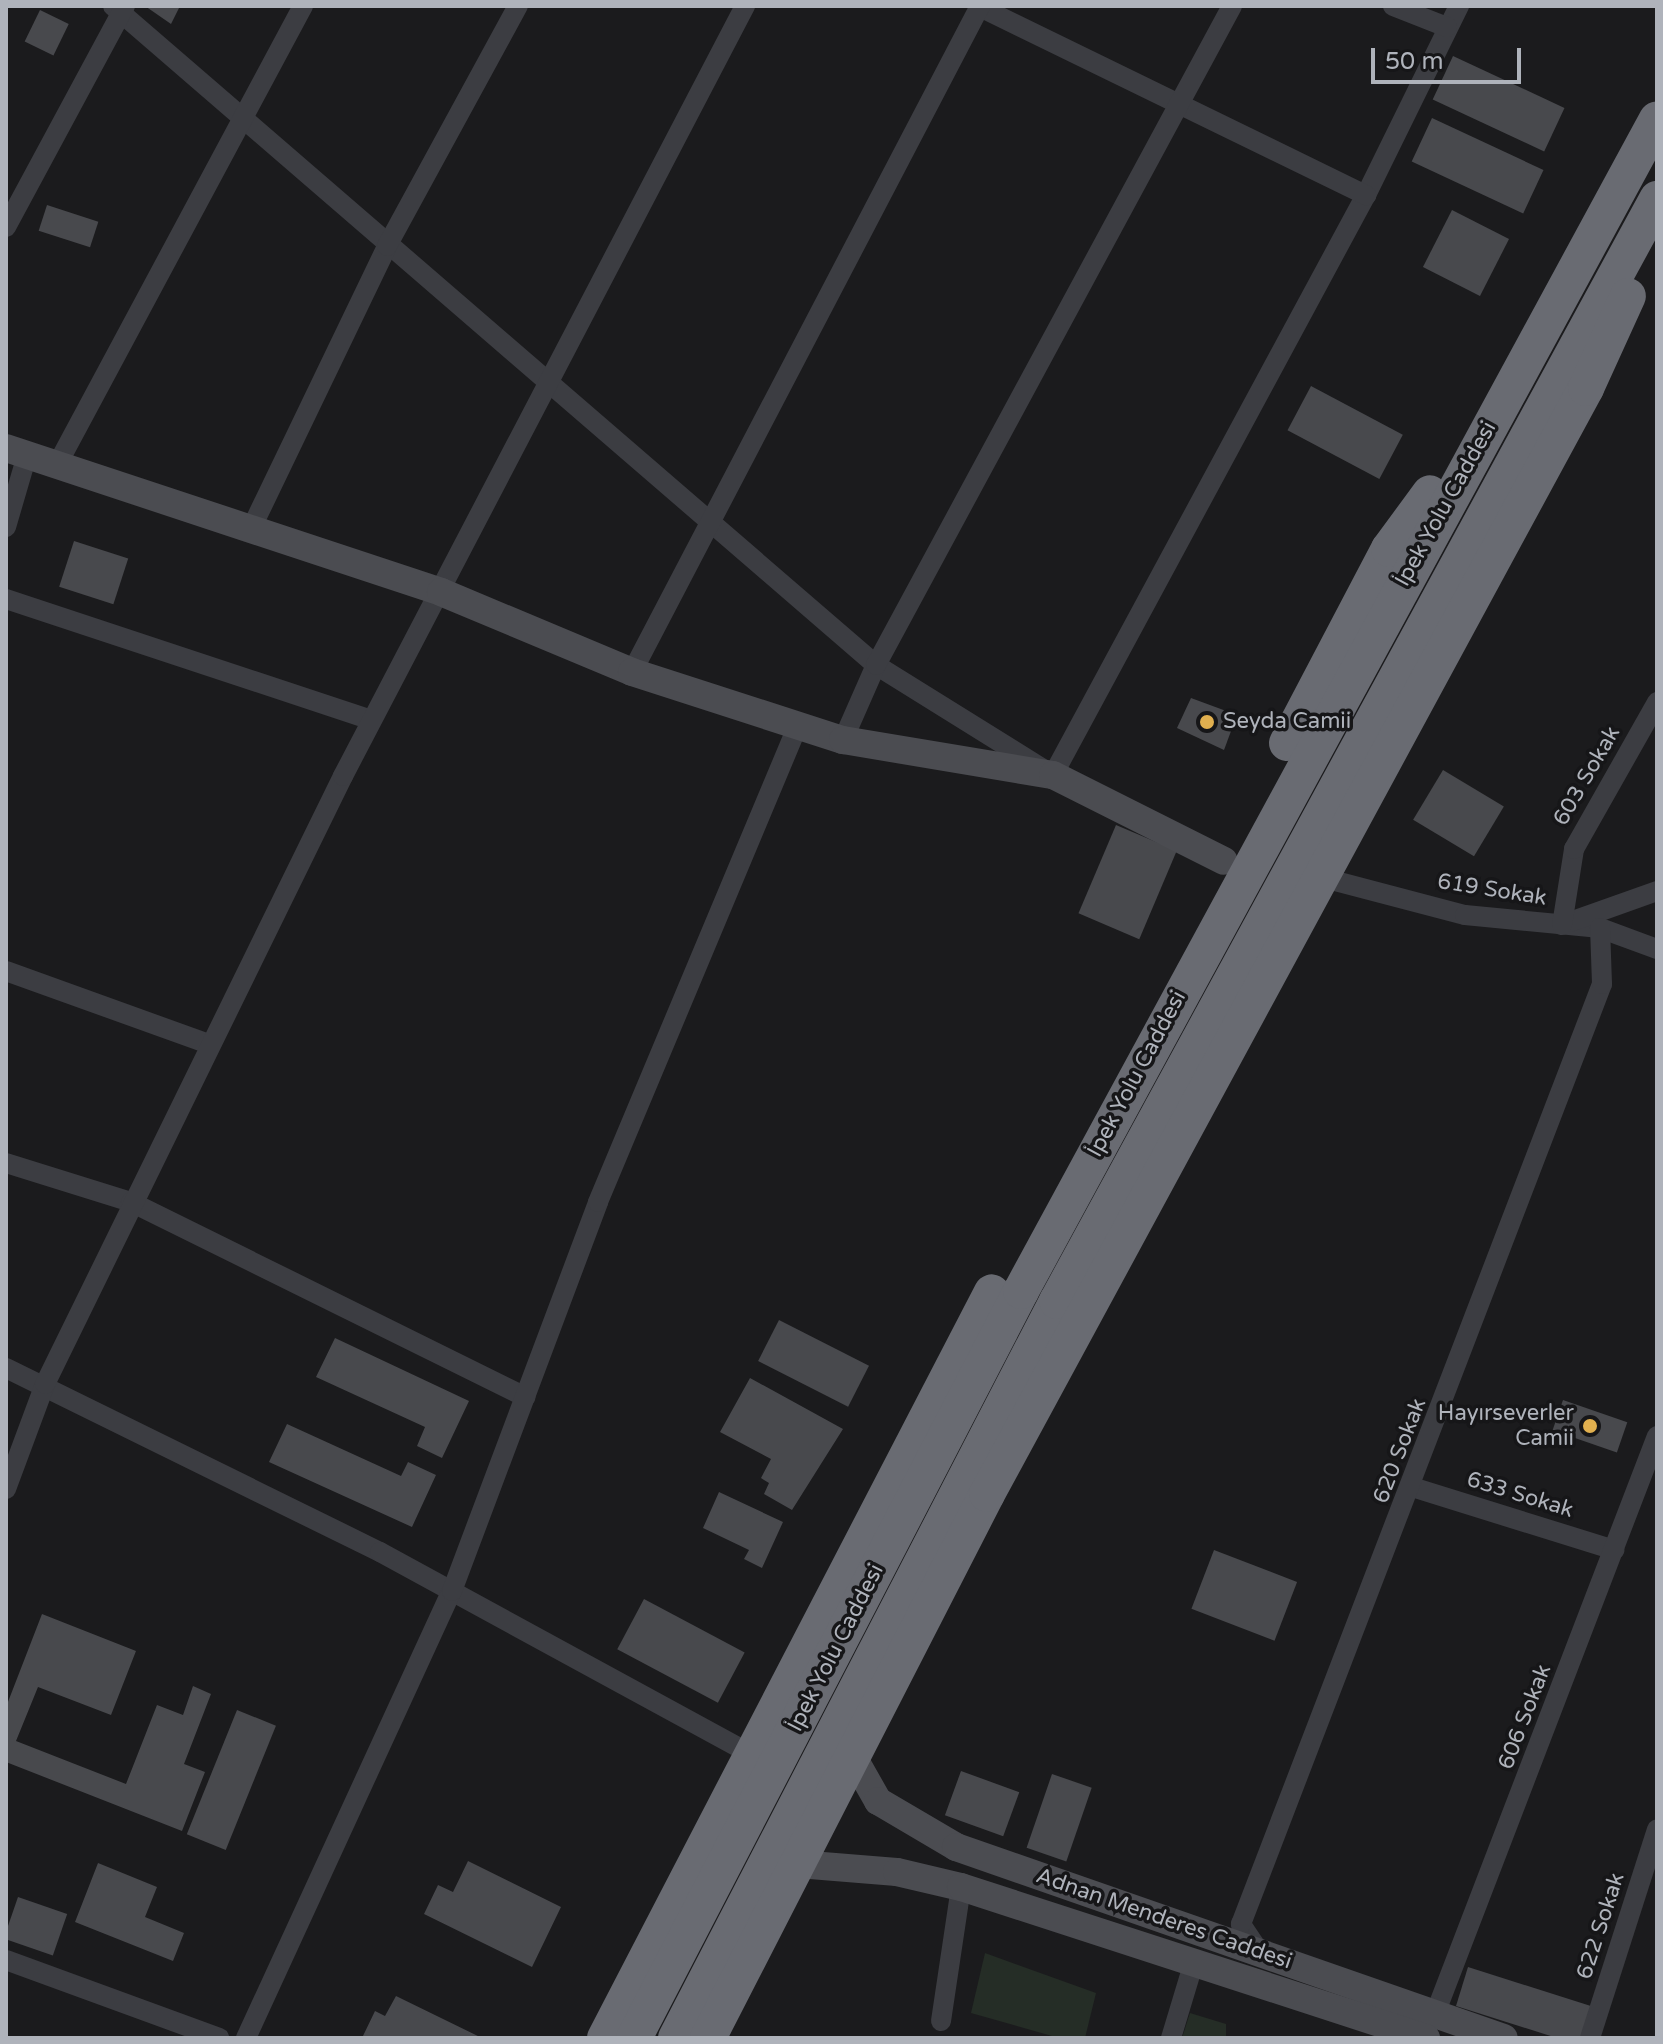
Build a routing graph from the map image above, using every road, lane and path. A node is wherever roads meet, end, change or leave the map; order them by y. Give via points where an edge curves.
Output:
1 (303, 6) edge
2 (518, 6) edge
3 (745, 6) edge
4 (979, 6) edge
5 (1232, 6) edge
6 (1393, 6) edge
7 (1459, 6) edge
8 (119, 9) edge
9 (1447, 27) junction
10 (1182, 105) junction
11 (240, 118) junction
12 (1657, 119) edge
13 (1366, 195) junction
14 (1657, 199) edge
15 (6, 227) edge
16 (1657, 227) edge
17 (387, 246) junction
18 (1523, 365) junction
19 (548, 386) junction
20 (16, 451) edge
21 (57, 465) junction
22 (709, 523) junction
23 (6, 527) edge
24 (251, 529) junction
25 (441, 592) junction
26 (6, 599) edge
27 (876, 665) junction
28 (632, 672) junction
29 (1657, 702) edge
30 (372, 720) junction
31 (798, 725) junction
32 (843, 740) junction
33 (1053, 775) junction
34 (1224, 861) junction
35 (1320, 877) junction
36 (1657, 891) edge
37 (1562, 925) junction
38 (1600, 928) junction
39 (1657, 949) edge
40 (6, 971) edge
41 (209, 1044) junction
42 (6, 1163) edge
43 (131, 1202) junction
44 (6, 1368) edge
45 (45, 1384) junction
46 (525, 1397) junction
47 (1657, 1436) edge
48 (1412, 1487) junction
49 (6, 1489) edge
50 (1614, 1550) junction
51 (452, 1591) junction
52 (748, 1753) junction
53 (853, 1757) junction
54 (1657, 1829) edge
55 (798, 1864) junction
56 (961, 1887) junction
57 (1262, 1951) junction
58 (6, 1960) edge
59 (1194, 1962) junction
60 (1252, 1981) junction
61 (941, 2021) dead end
62 (1431, 2026) edge
63 (219, 2038) edge
64 (246, 2038) edge
65 (605, 2038) edge
66 (634, 2038) edge
67 (676, 2038) edge
68 (708, 2038) edge
69 (1171, 2038) edge
70 (1504, 2038) edge
71 (1590, 2038) edge

1 - 11 street
2 - 17 street
3 - 19 street
4 - 10 street
4 - 22 street
5 - 10 street
6 - 9 street
7 - 9 street
8 - 11 street
8 - 15 street
9 - 13 street
10 - 13 street
10 - 27 street
11 - 17 street
11 - 21 street
12 - 18 highway, İpek Yolu Caddesi
13 - 33 street
14 - 67 highway, İpek Yolu Caddesi via 1072,1274
16 - 35 highway via 1586,388
17 - 19 street
17 - 24 street
18 - 34 highway via 1389,549
18 - 66 highway, İpek Yolu Caddesi via 1043,1249
19 - 22 street
19 - 25 street
20 - 21 street
20 - 23 street
21 - 24 street
22 - 27 street
22 - 28 street
24 - 25 street
25 - 28 street
25 - 30 street
26 - 30 street
27 - 32 street
27 - 33 street
28 - 31 street
29 - 37 street, 603 Sokak via 1574,849
30 - 41 street
31 - 32 street
31 - 46 street
32 - 33 street
33 - 34 street
34 - 52 highway
35 - 37 street, 619 Sokak via 1465,915
35 - 53 highway
36 - 37 street
37 - 38 street, 619 Sokak
38 - 39 street, 619 Sokak
38 - 48 street, 620 Sokak via 1602,984
40 - 41 street
41 - 43 street
42 - 43 street
43 - 45 street
43 - 46 street
44 - 45 street
45 - 49 street
45 - 51 street
46 - 51 street
47 - 50 street, 606 Sokak
48 - 50 street, 633 Sokak
48 - 57 street, 620 Sokak via 1241,1924
50 - 62 street, 606 Sokak
51 - 52 street
51 - 64 street
52 - 65 highway
53 - 55 highway
53 - 57 street, Adnan Menderes Caddesi via 878,1801 956,1847
54 - 71 street, 622 Sokak
55 - 56 street, Adnan Menderes Caddesi via 897,1872
55 - 68 highway
56 - 59 street, Adnan Menderes Caddesi
56 - 61 street
57 - 60 street
57 - 62 street, Adnan Menderes Caddesi
58 - 63 street
59 - 60 street, Adnan Menderes Caddesi
59 - 69 street
60 - 62 street, Adnan Menderes Caddesi
62 - 70 street, Adnan Menderes Caddesi

